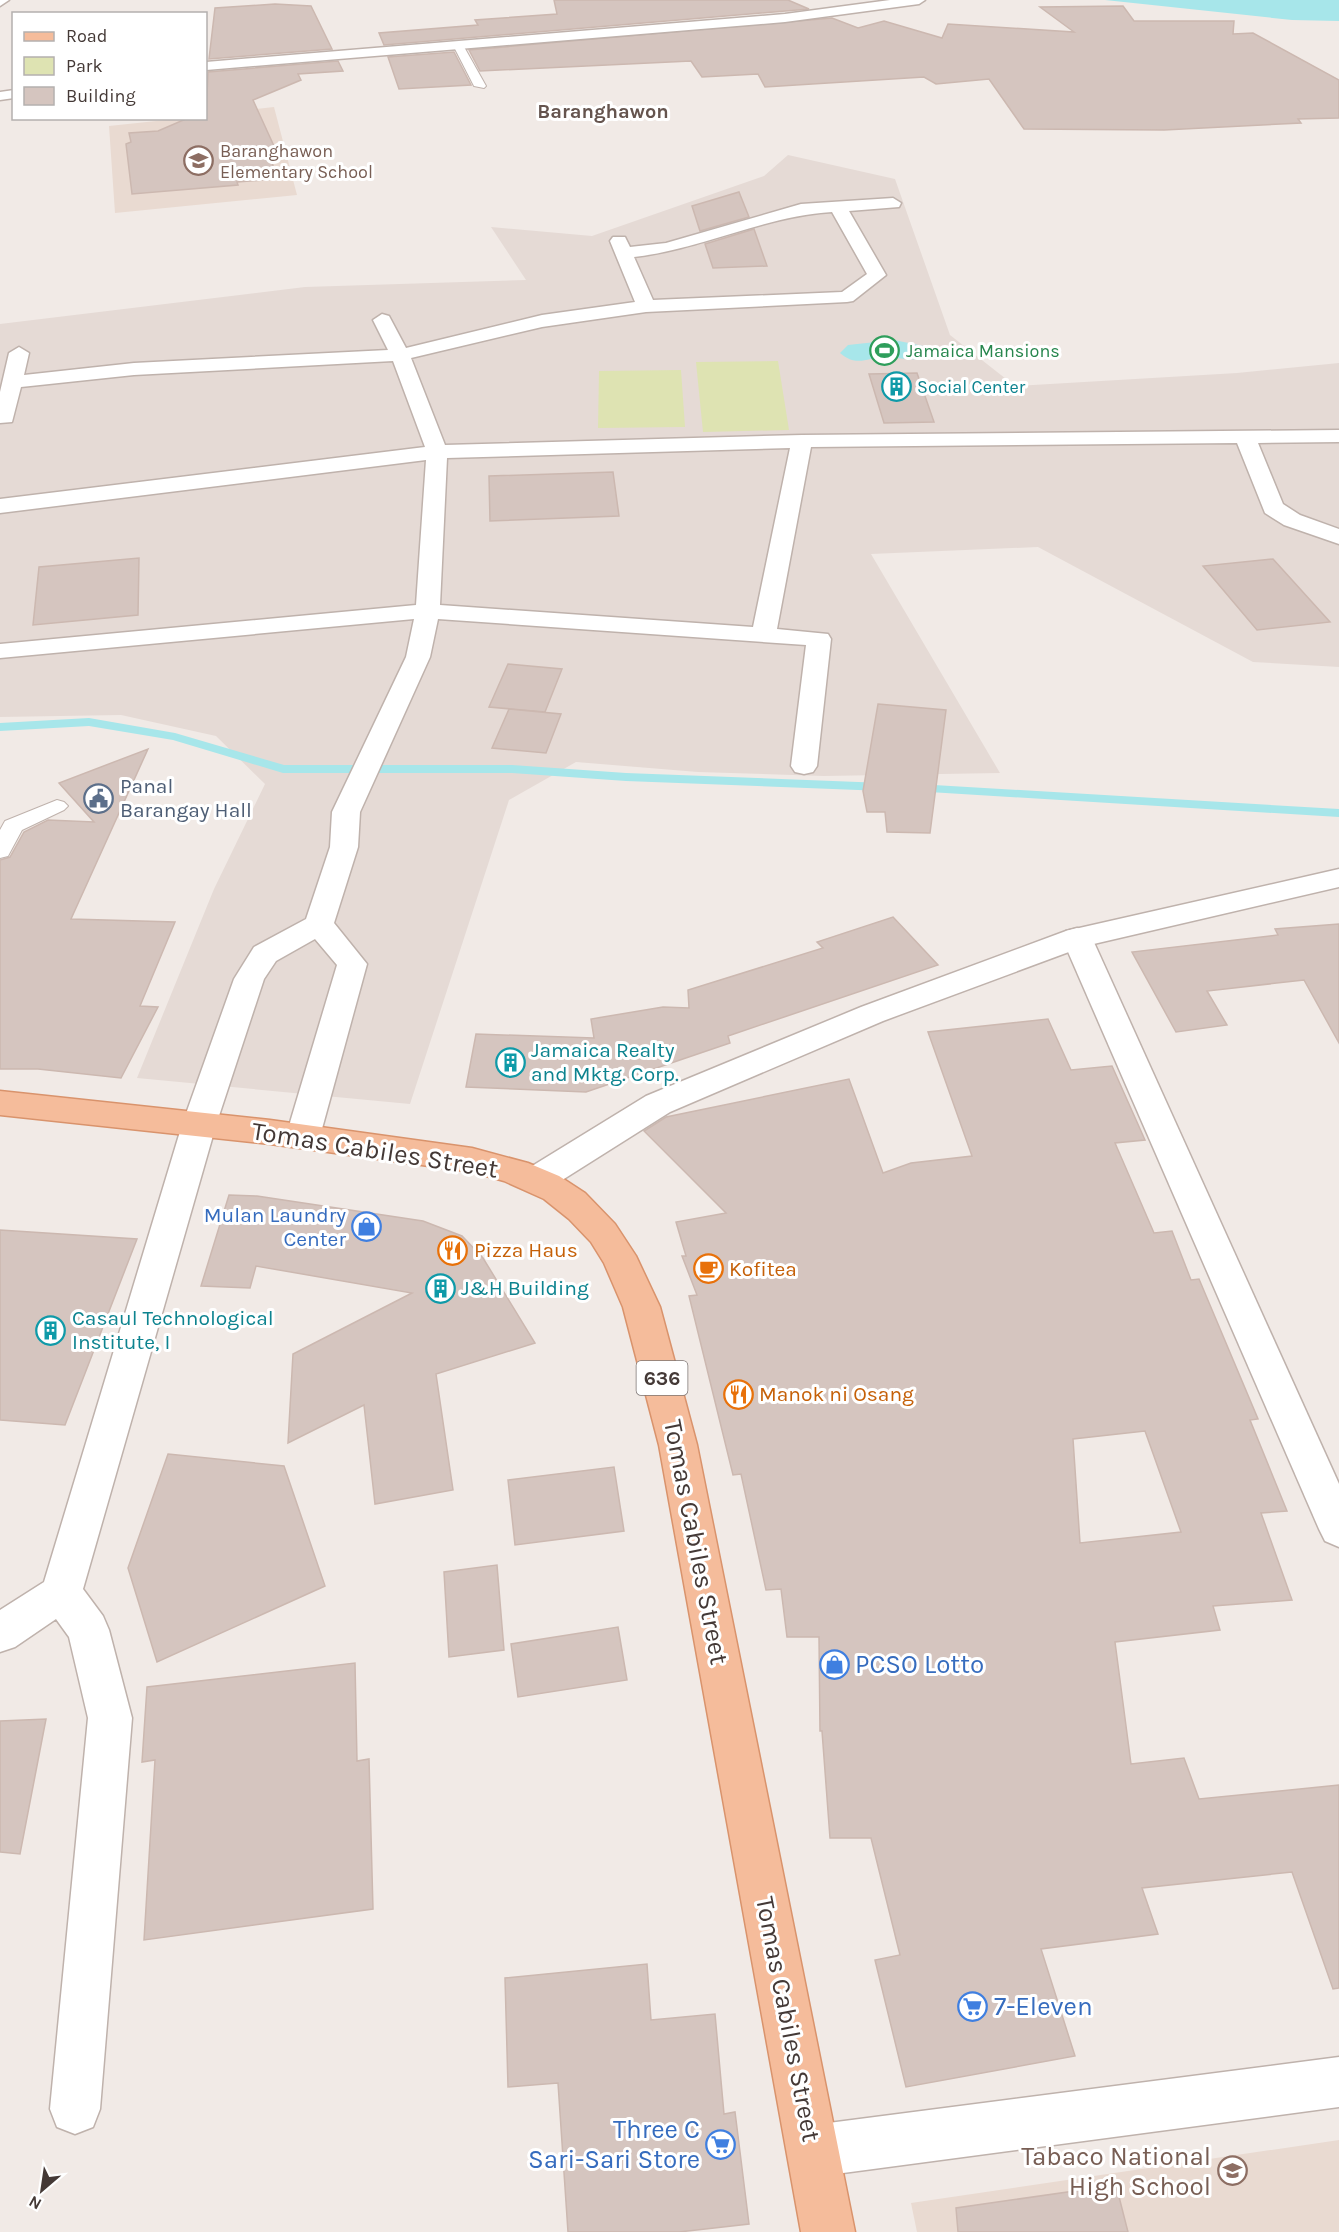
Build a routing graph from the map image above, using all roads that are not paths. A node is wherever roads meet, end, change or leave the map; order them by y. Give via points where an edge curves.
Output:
1 (913, 1) edge
2 (458, 45) junction
3 (207, 66) edge
4 (480, 86) dead end
5 (893, 203) dead end
6 (838, 207) junction
7 (646, 306) junction
8 (382, 320) dead end
9 (19, 353) dead end
10 (400, 355) junction
11 (12, 382) junction
12 (5, 418) dead end
13 (1245, 436) junction
14 (1339, 436) edge
15 (802, 441) junction
16 (437, 452) junction
17 (0, 506) edge
18 (1339, 537) edge
19 (428, 611) junction
20 (764, 635) junction
21 (0, 651) edge
22 (804, 766) dead end
23 (57, 806) dead end
24 (0, 850) edge
25 (1339, 878) edge
26 (320, 924) junction
27 (1077, 938) junction
28 (0, 1103) edge
29 (199, 1125) junction
30 (303, 1136) junction
31 (536, 1180) junction
32 (1339, 1529) edge
33 (61, 1593) junction
34 (0, 1633) edge
35 (1339, 2082) edge
36 (75, 2109) dead end
37 (813, 2151) junction
38 (828, 2232) edge

1 - 2 street via 794,18
2 - 3 street
2 - 4 lane
5 - 6 street
6 - 7 street via 801,209 667,248 622,247
6 - 7 street via 877,275 847,297
7 - 10 street via 542,321
8 - 10 street
9 - 11 street
10 - 11 street via 155,367
10 - 16 street
11 - 12 street
13 - 14 street
13 - 15 street
13 - 18 street via 1274,508 1292,520
15 - 16 street
15 - 20 street
16 - 17 street
16 - 19 street
19 - 20 street
19 - 21 street
19 - 26 street via 418,657 346,812 344,847
20 - 22 street via 819,639
23 - 24 lane via 14,826
25 - 27 street
26 - 29 street via 265,954 249,979
26 - 30 street via 352,964
27 - 31 street via 872,1014 658,1104
27 - 32 street
28 - 29 main road, Tomas Cabiles Street / 636
29 - 30 main road, Tomas Cabiles Street / 636
29 - 33 street
30 - 31 main road, Tomas Cabiles Street / 636 via 496,1166
31 - 37 main road, Tomas Cabiles Street / 636 via 580,1207 603,1233 626,1268 652,1341 678,1445
33 - 34 street
33 - 36 street via 88,1630 110,1718
35 - 37 street
37 - 38 main road, Tomas Cabiles Street / 636

